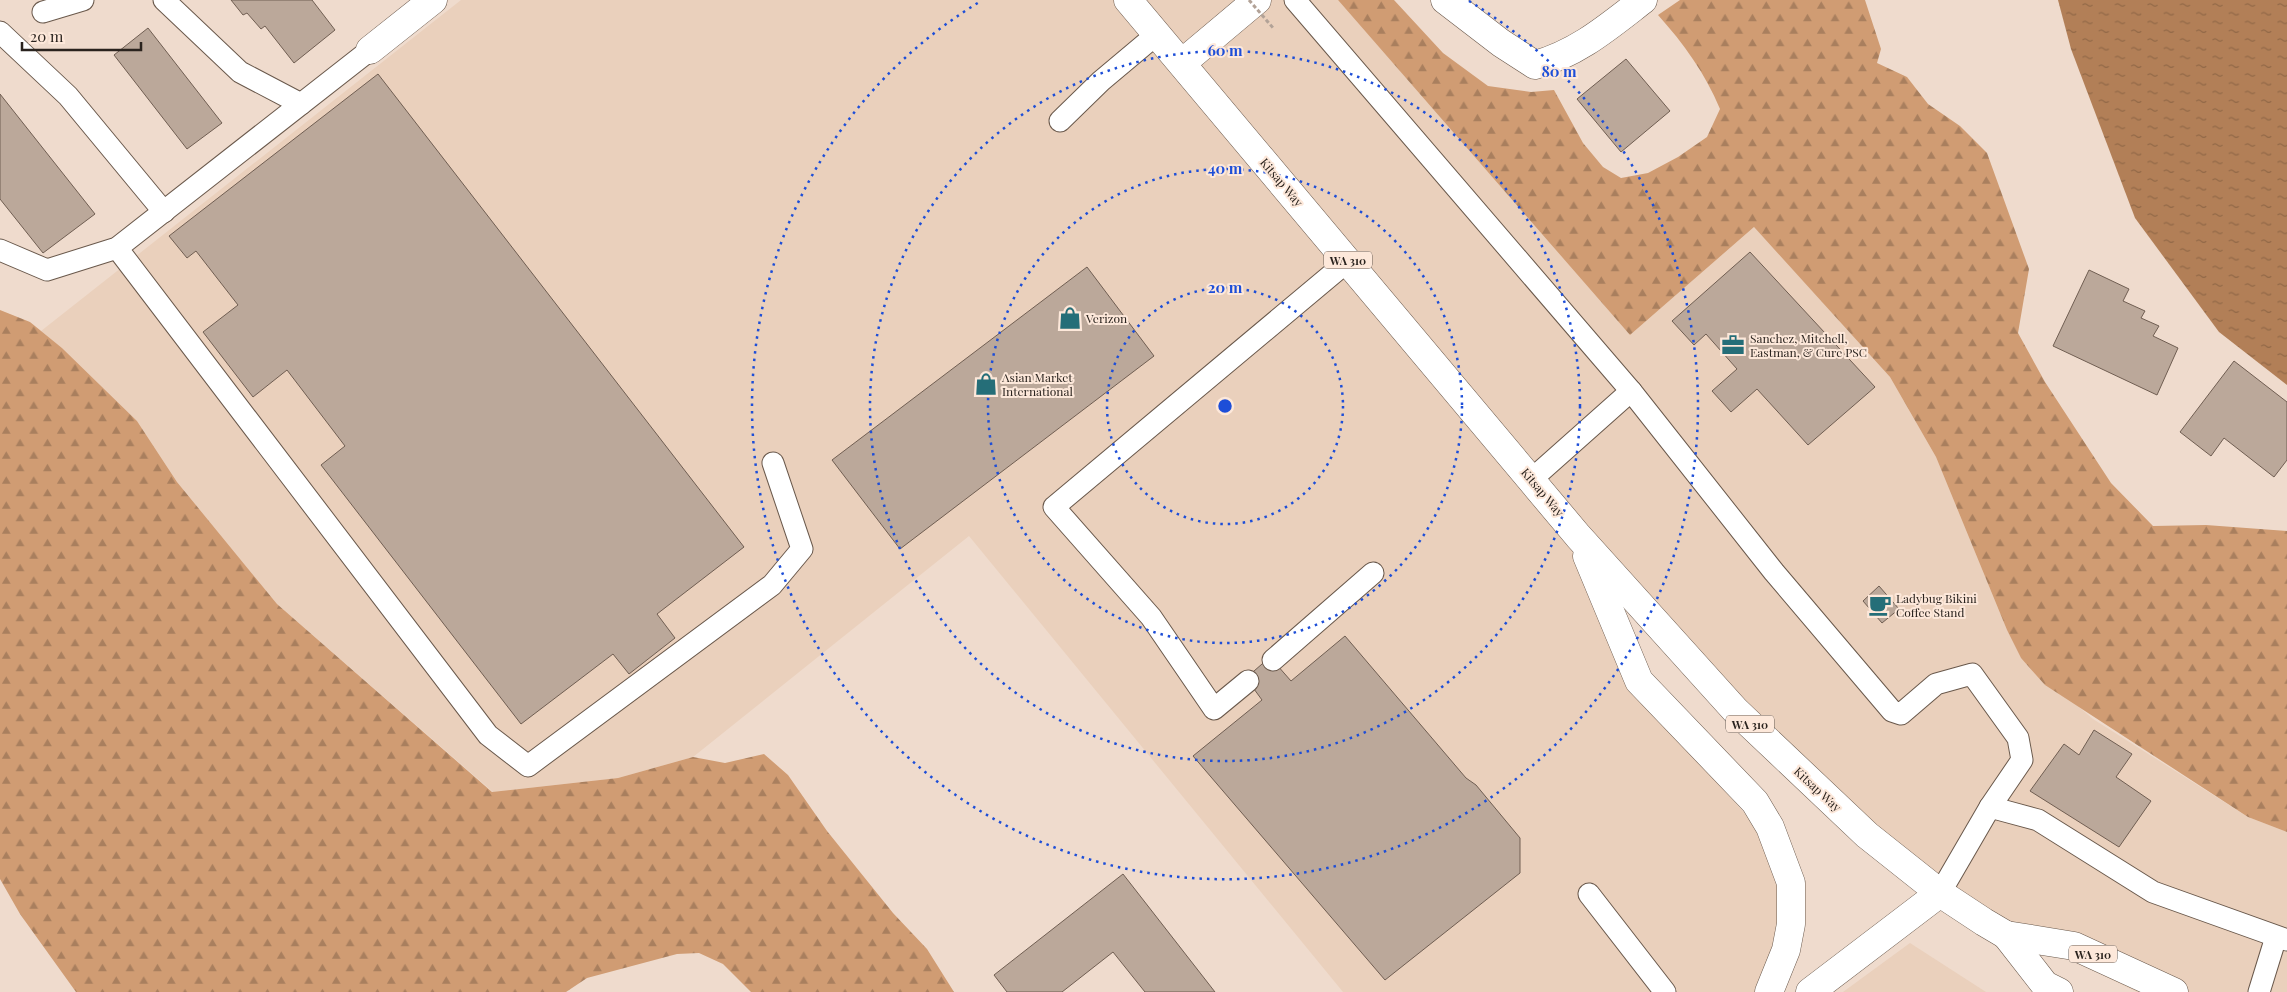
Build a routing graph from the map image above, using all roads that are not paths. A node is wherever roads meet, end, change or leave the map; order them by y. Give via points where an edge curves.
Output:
1 (83, 0) edge
2 (164, 0) edge
3 (433, 0) edge
4 (1128, 0) edge
5 (1257, 0) edge
6 (1295, 0) edge
7 (1445, 0) edge
8 (1643, 0) edge
9 (43, 12) dead end
10 (0, 32) edge
11 (1157, 34) junction
12 (370, 50) joint
13 (1182, 63) junction
14 (301, 104) junction
15 (1060, 121) dead end
16 (164, 212) junction
17 (117, 248) junction
18 (0, 250) edge
19 (1348, 261) junction
20 (1631, 391) junction
21 (773, 463) dead end
22 (1532, 479) junction
23 (1578, 536) junction
24 (1373, 573) dead end
25 (1273, 660) dead end
26 (1248, 681) dead end
27 (1990, 807) junction
28 (1940, 893) junction
29 (1589, 894) dead end
30 (2006, 935) junction
31 (2282, 938) edge
32 (1665, 992) edge
33 (1769, 992) edge
34 (1810, 992) edge
35 (2059, 992) edge
36 (2174, 992) edge
37 (2259, 992) edge

1 - 9 lane
2 - 14 lane via 240,72
3 - 12 main road
4 - 11 main road, Kitsap Way / WA 310
5 - 13 main road
6 - 20 lane
7 - 8 main road via 1535,65 1560,58 1599,34
10 - 16 lane via 68,96
11 - 13 main road, Kitsap Way / WA 310
11 - 15 lane via 1100,81
12 - 14 lane
13 - 19 main road, Kitsap Way / WA 310
14 - 16 lane
16 - 17 lane
17 - 18 lane via 47,270
17 - 21 lane via 488,735 528,766 772,585 802,548
19 - 22 main road, Kitsap Way / WA 310
19 - 26 lane via 1054,507 1151,618 1214,709
20 - 22 lane
20 - 27 lane via 1774,572 1892,711 1901,714 1936,684 1972,674 2018,738 2022,760
22 - 23 main road, Kitsap Way / WA 310
23 - 28 main road, Kitsap Way / WA 310 via 1735,710 1866,835
23 - 33 main road via 1639,680 1755,802 1770,827 1791,883 1791,924 1786,950
24 - 25 lane
27 - 28 lane
27 - 31 lane via 2038,820 2153,892
28 - 30 main road, Kitsap Way / WA 310
28 - 34 main road
29 - 32 lane
30 - 35 main road, Kitsap Way / WA 310 via 2045,985
30 - 36 main road, Kitsap Way / WA 310 via 2074,946
31 - 37 lane

